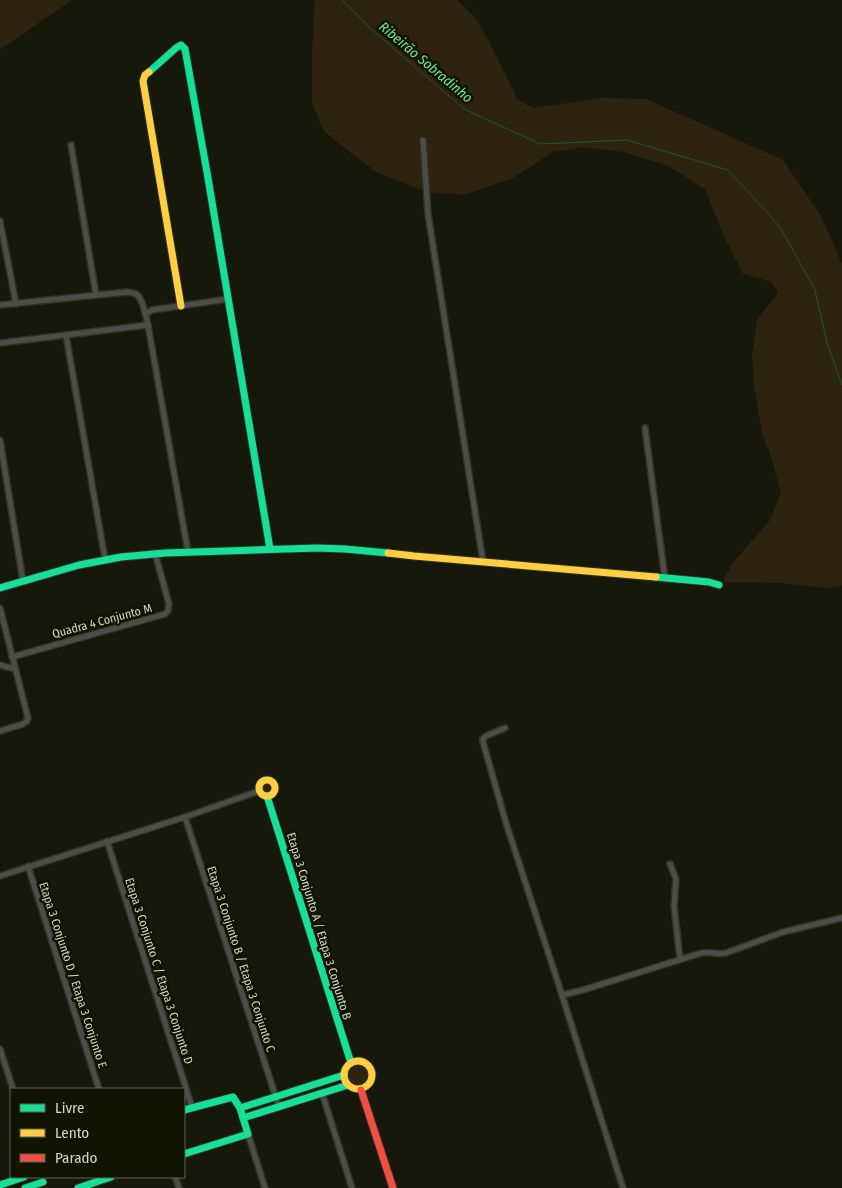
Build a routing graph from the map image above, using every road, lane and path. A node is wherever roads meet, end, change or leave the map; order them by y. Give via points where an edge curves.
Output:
1 (423, 140) dead end
2 (71, 145) dead end
3 (0, 221) edge
4 (96, 295) junction
5 (228, 299) junction
6 (16, 304) junction
7 (0, 305) edge
8 (181, 306) junction
9 (146, 314) junction
10 (148, 324) junction
11 (66, 335) junction
12 (0, 343) edge
13 (645, 428) dead end
14 (0, 440) edge
15 (270, 549) junction
16 (188, 552) junction
17 (154, 553) junction
18 (105, 559) junction
19 (484, 562) junction
20 (665, 579) junction
21 (23, 582) junction
22 (720, 585) dead end
23 (0, 588) edge
24 (0, 608) edge
25 (12, 657) junction
26 (0, 665) edge
27 (15, 669) junction
28 (505, 728) dead end
29 (0, 731) edge
30 (259, 791) junction
31 (267, 796) junction
32 (185, 817) junction
33 (106, 841) junction
34 (670, 864) dead end
35 (28, 866) junction
36 (0, 876) edge
37 (842, 918) edge
38 (680, 959) junction
39 (562, 995) junction
40 (0, 1049) edge
41 (351, 1063) junction
42 (344, 1075) junction
43 (348, 1086) junction
44 (13, 1088) edge
45 (99, 1088) edge
46 (362, 1090) junction
47 (322, 1093) junction
48 (275, 1097) junction
49 (192, 1107) junction
50 (279, 1107) junction
51 (240, 1108) junction
52 (185, 1110) edge
53 (243, 1118) junction
54 (248, 1134) junction
55 (185, 1154) edge
56 (21, 1178) edge
57 (109, 1178) edge
58 (44, 1182) edge
59 (0, 1185) edge
60 (91, 1186) edge
61 (25, 1188) edge
62 (78, 1188) edge
63 (265, 1188) edge
64 (352, 1188) edge
65 (393, 1188) edge
66 (623, 1188) edge

1 - 19 street via 428,214
2 - 4 street
3 - 6 street
4 - 6 street
4 - 9 street via 136,294
5 - 8 street
5 - 8 street via 185,49 179,45 145,75 143,81
5 - 15 street
6 - 7 street
8 - 9 street via 152,310
9 - 10 street
10 - 11 street
10 - 16 street
11 - 12 street
11 - 18 street
13 - 20 street
14 - 21 street
15 - 16 street
15 - 19 street via 376,551
16 - 17 street
17 - 18 street
17 - 25 street, Quadra 4 Conjunto M via 169,604 165,614
18 - 21 street
19 - 20 street
20 - 22 street
21 - 23 street
24 - 25 street
25 - 27 street
26 - 27 street
27 - 29 street via 27,719 26,723
28 - 39 street via 483,740 506,823
30 - 31 street
30 - 31 street via 260,782 266,779 272,782 274,790
30 - 32 street
31 - 41 street, Etapa 3 Conjunto A / Etapa 3 Conjunto B
32 - 33 street
32 - 48 street, Etapa 3 Conjunto B / Etapa 3 Conjunto C
33 - 35 street
33 - 49 street, Etapa 3 Conjunto C / Etapa 3 Conjunto D
34 - 38 street via 676,879 674,906
35 - 36 street
35 - 45 street, Etapa 3 Conjunto D / Etapa 3 Conjunto E
37 - 38 street via 783,932 726,953 706,952
38 - 39 street
39 - 66 street
40 - 44 street
41 - 42 street
41 - 46 street via 361,1061 372,1070 372,1080
42 - 43 street
42 - 48 street
43 - 46 street
43 - 47 street
46 - 65 street
47 - 50 street
47 - 64 street
48 - 50 street, Etapa 3 Conjunto B / Etapa 3 Conjunto C
48 - 51 street
49 - 51 street via 232,1097
49 - 52 street
50 - 53 street
51 - 53 street
53 - 54 street
54 - 55 street
54 - 63 street
56 - 59 street
57 - 60 street
58 - 61 street
60 - 62 street

